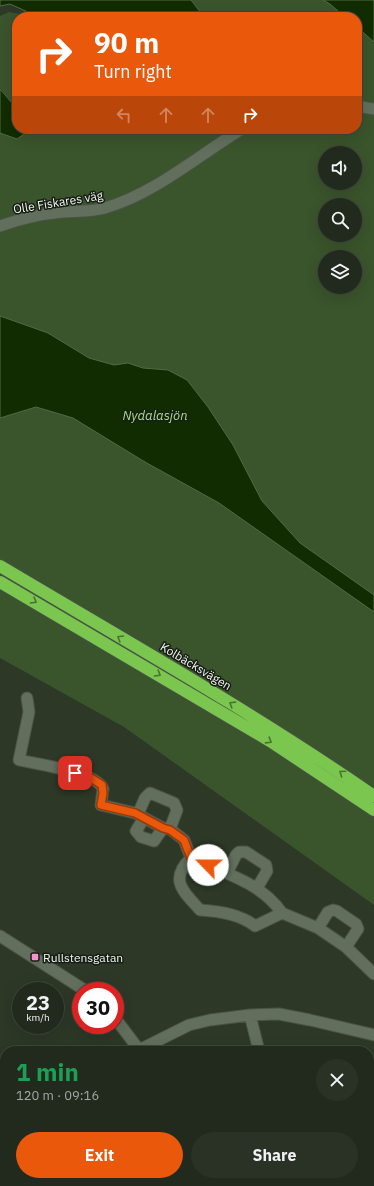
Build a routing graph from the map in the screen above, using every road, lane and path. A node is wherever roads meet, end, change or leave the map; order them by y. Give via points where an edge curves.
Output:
1 (362, 107) edge
2 (374, 109) edge
3 (234, 134) edge
4 (0, 226) edge
5 (0, 566) edge
6 (0, 582) edge
7 (27, 698) dead end
8 (374, 796) edge
9 (374, 810) edge
10 (141, 816) junction
11 (166, 829) junction
12 (191, 858) junction
13 (227, 873) junction
14 (257, 888) junction
15 (282, 913) junction
16 (318, 928) junction
17 (0, 936) edge
18 (346, 947) junction
19 (374, 974) edge
20 (72, 982) edge
21 (250, 1015) junction
22 (124, 1030) edge
23 (374, 1035) edge
24 (135, 1046) edge
25 (149, 1046) edge
26 (257, 1046) edge

1 - 2 street
3 - 4 street, Olle Fiskares väg via 153,187 126,201 103,209 61,212
8 -> 5 highway, Kolbäcksvägen via 330,765 223,698
6 -> 9 highway via 264,737
7 - 10 street via 29,712 19,760 98,781 103,789 101,805
10 - 11 street
10 - 11 street via 136,831 141,837 154,841
10 - 11 street via 145,798 150,793 174,803 177,810
11 - 12 street via 184,840
12 - 13 street
12 - 15 street via 178,882 200,910 214,910 238,916 256,926
13 - 14 street
13 - 14 street via 236,855 239,852 246,852 266,865 267,871
14 - 15 street via 272,900
15 - 16 street
16 - 18 street
16 - 18 street via 328,912 333,910 355,922 358,929
17 - 20 street
18 - 19 street
21 - 23 street via 292,1016
21 - 25 street via 189,1025
21 - 26 street
22 - 24 street

